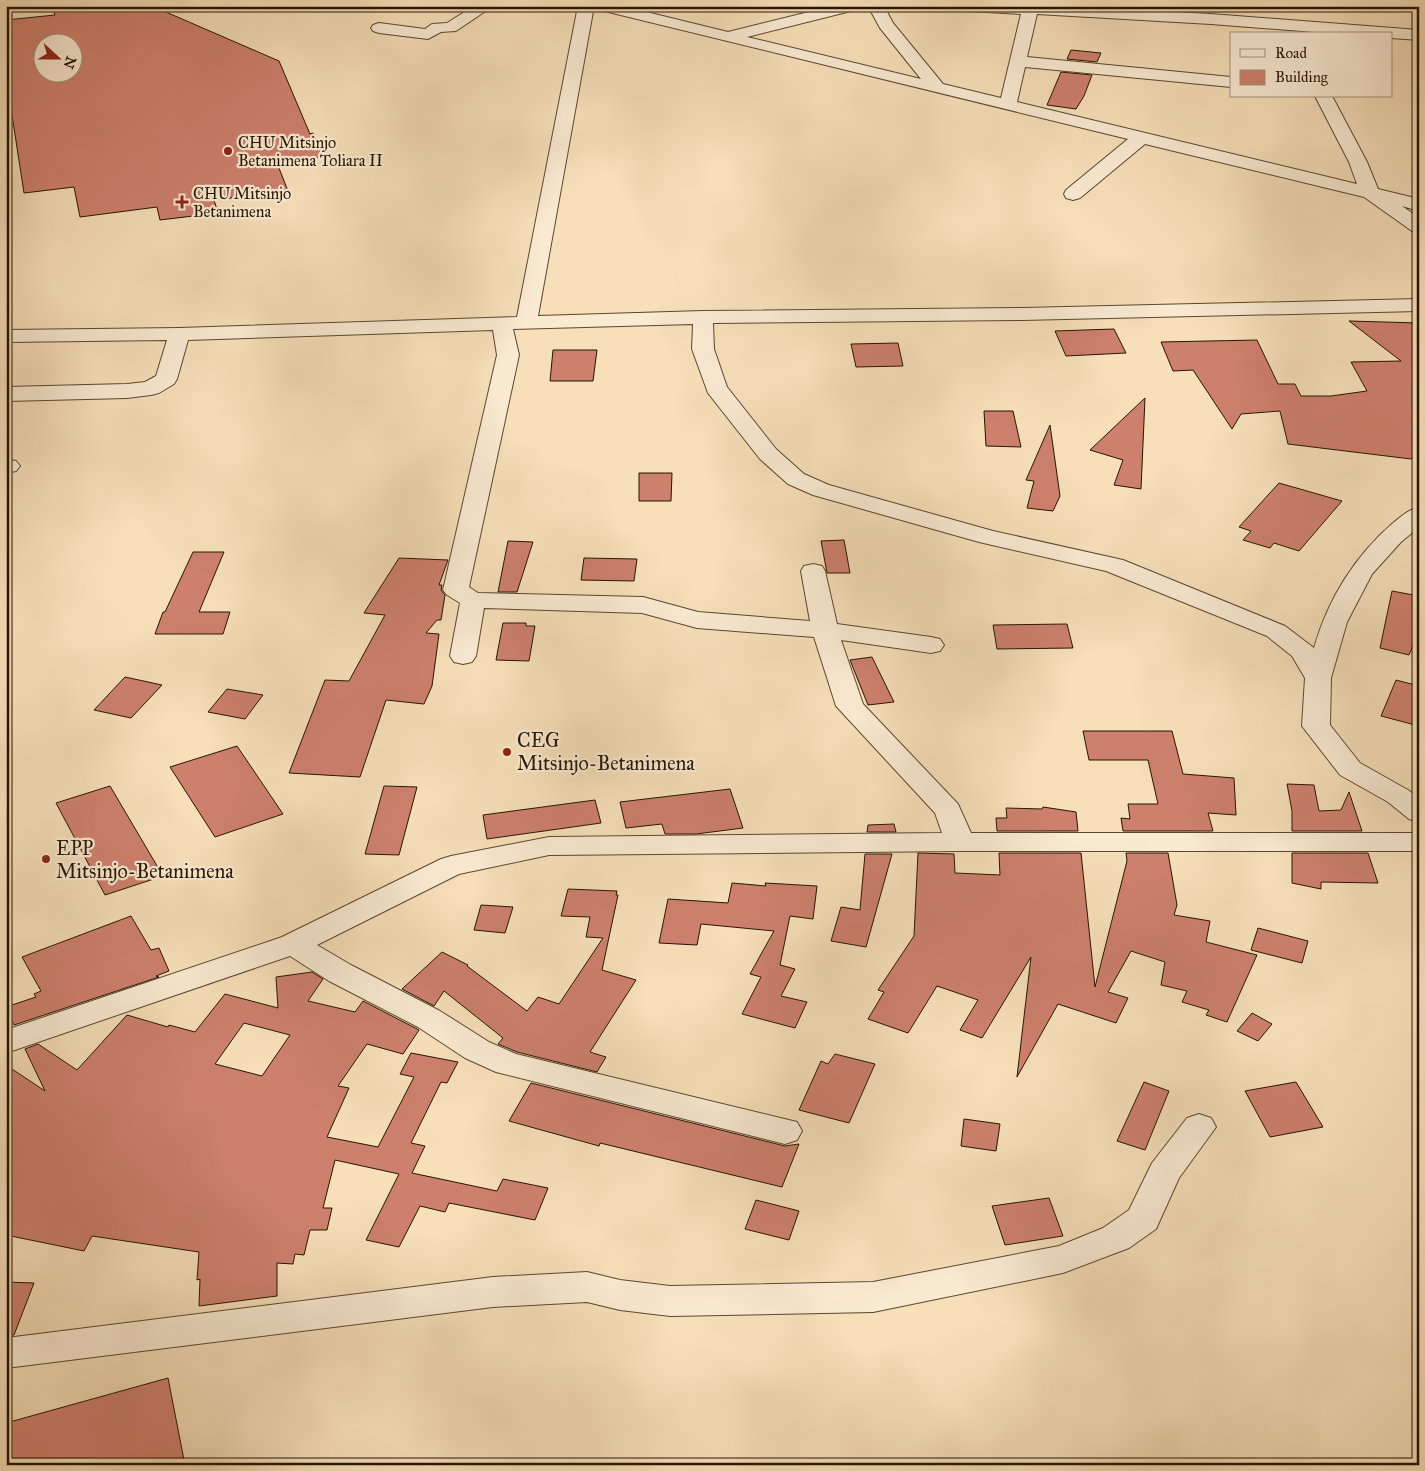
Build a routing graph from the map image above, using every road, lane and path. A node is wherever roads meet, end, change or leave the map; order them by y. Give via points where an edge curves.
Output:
1 (485, 6) edge
2 (586, 6) edge
3 (602, 6) edge
4 (853, 6) edge
5 (876, 6) edge
6 (968, 6) edge
7 (1275, 6) edge
8 (1030, 10) junction
9 (379, 28) dead end
10 (1289, 29) edge
11 (1354, 32) edge
12 (1392, 34) edge
13 (1419, 35) edge
14 (726, 37) junction
15 (1018, 61) junction
16 (1230, 82) edge
17 (937, 88) junction
18 (1324, 98) edge
19 (1008, 106) junction
20 (1141, 138) junction
21 (1370, 193) junction
22 (1073, 194) dead end
23 (1419, 206) edge
24 (1419, 227) edge
25 (1419, 305) edge
26 (703, 317) junction
27 (514, 324) junction
28 (179, 334) junction
29 (6, 336) edge
30 (6, 394) edge
31 (1419, 514) edge
32 (813, 571) dead end
33 (473, 600) junction
34 (825, 630) junction
35 (931, 644) dead end
36 (463, 656) dead end
37 (1318, 678) junction
38 (1419, 813) edge
39 (960, 842) junction
40 (1419, 842) edge
41 (293, 944) junction
42 (6, 1042) edge
43 (1199, 1127) dead end
44 (784, 1131) dead end
45 (6, 1353) edge

1 - 9 street via 450,28 438,27 428,34
2 - 27 street
3 - 14 street
4 - 14 street
5 - 17 street via 886,25
6 - 8 street
7 - 10 street
8 - 10 street
8 - 15 street
10 - 11 street
12 - 13 street
14 - 17 street
15 - 16 street
15 - 19 street
17 - 19 street
18 - 21 street via 1358,162
19 - 20 street
20 - 21 street
20 - 22 street
21 - 23 street
21 - 24 street
25 - 26 street
26 - 27 street
26 - 37 street via 703,349 716,388 768,454 796,479 821,490 988,537 1114,564 1276,630 1303,651
27 - 28 street
27 - 33 street via 456,590
28 - 29 street
28 - 30 street via 166,379 151,388
31 - 37 street via 1392,537 1362,571 1334,622
32 - 34 street
33 - 34 street via 644,606 697,620
33 - 36 street
34 - 35 street
34 - 39 street via 850,706 948,810
37 - 38 street via 1316,726 1350,769 1398,796
39 - 40 street
39 - 41 street via 549,846 451,866
41 - 42 street
41 - 44 street via 340,973 429,1019 477,1050 508,1064
43 - 45 street via 1164,1172 1143,1218 1116,1238 1063,1260 874,1297 670,1301 587,1287 493,1292

